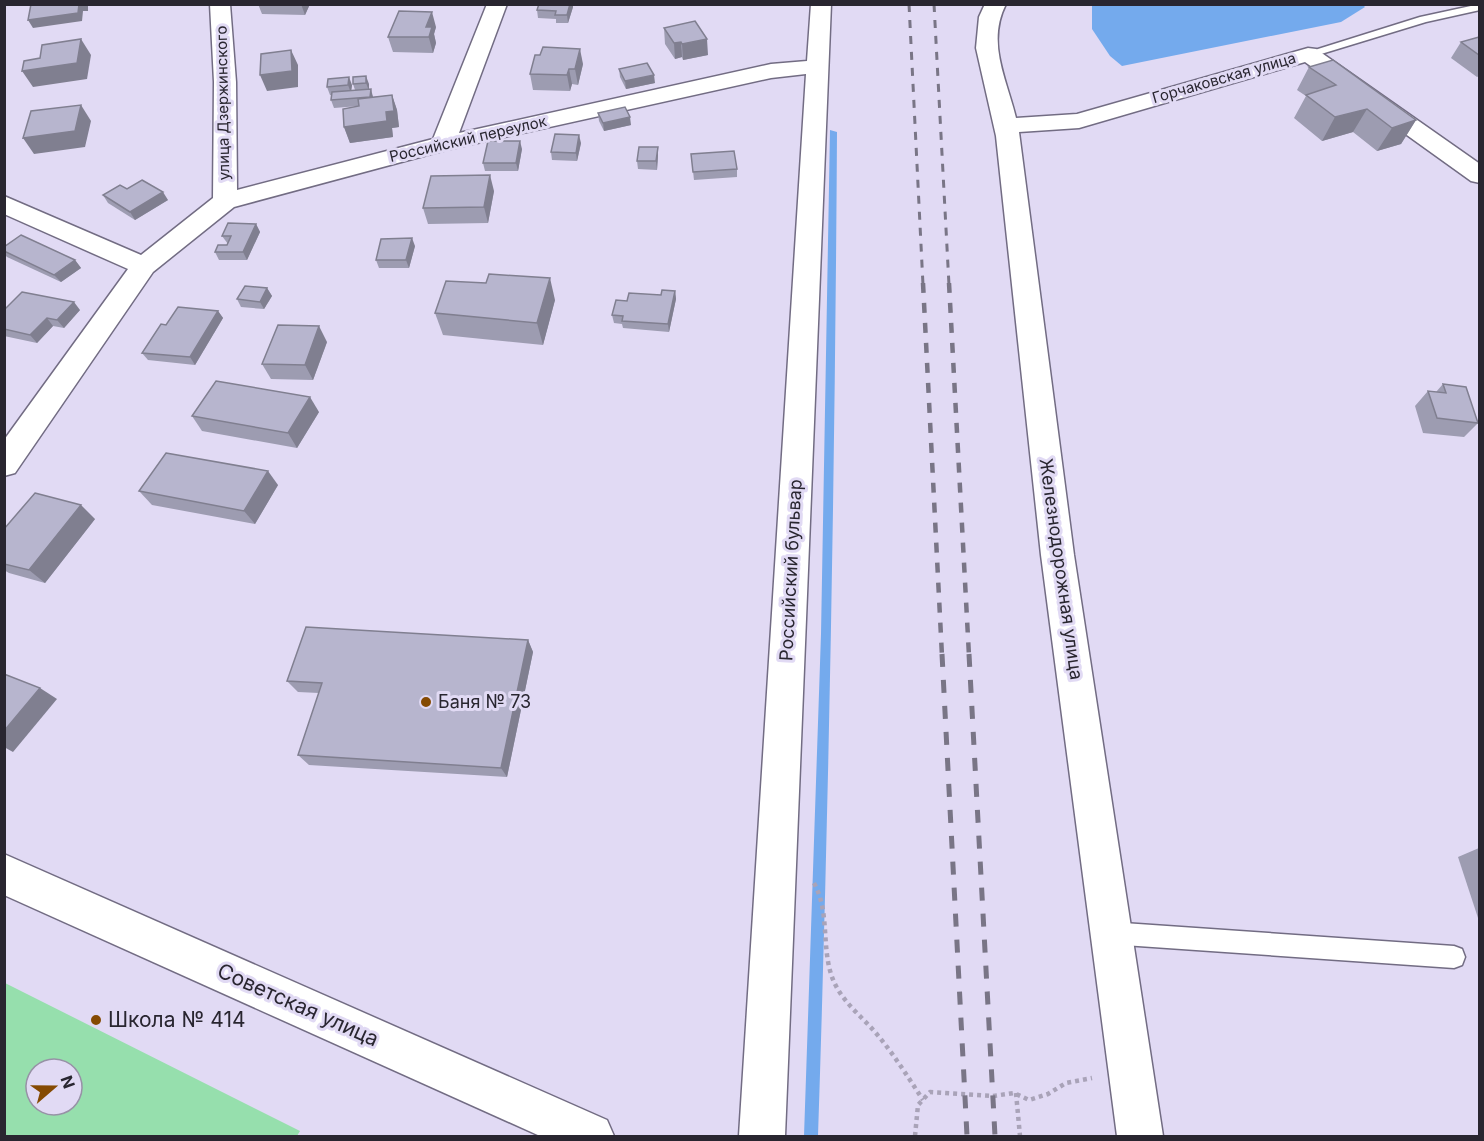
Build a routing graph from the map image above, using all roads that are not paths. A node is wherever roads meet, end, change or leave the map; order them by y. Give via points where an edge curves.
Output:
1 (220, 4) edge
2 (497, 4) edge
3 (821, 4) edge
4 (996, 4) edge
5 (1479, 7) edge
6 (1308, 54) junction
7 (816, 67) junction
8 (1006, 126) junction
9 (443, 144) junction
10 (1479, 176) edge
11 (225, 201) junction
12 (4, 204) edge
13 (144, 266) junction
14 (10, 445) edge
15 (4, 874) edge
16 (1109, 933) junction
17 (1454, 957) dead end
18 (591, 1137) edge
19 (762, 1137) edge
20 (1140, 1137) edge

1 - 11 street, улица Дзержинского via 225,82
2 - 9 street
3 - 7 street, Российский бульвар
4 - 8 street, Железнодорожная улица via 987,16 986,43
5 - 6 lane via 1424,19
6 - 8 street, Горчаковская улица via 1079,121
6 - 10 street, Горчаковская улица
7 - 9 street, Российский переулок via 771,71
7 - 19 street, Российский бульвар
8 - 16 street, Железнодорожная улица via 1023,285
9 - 11 street, Российский переулок
11 - 13 street, Российский переулок
12 - 13 street
13 - 14 street, Российский переулок
15 - 18 street, Советская улица
16 - 17 lane
16 - 20 street, Железнодорожная улица

